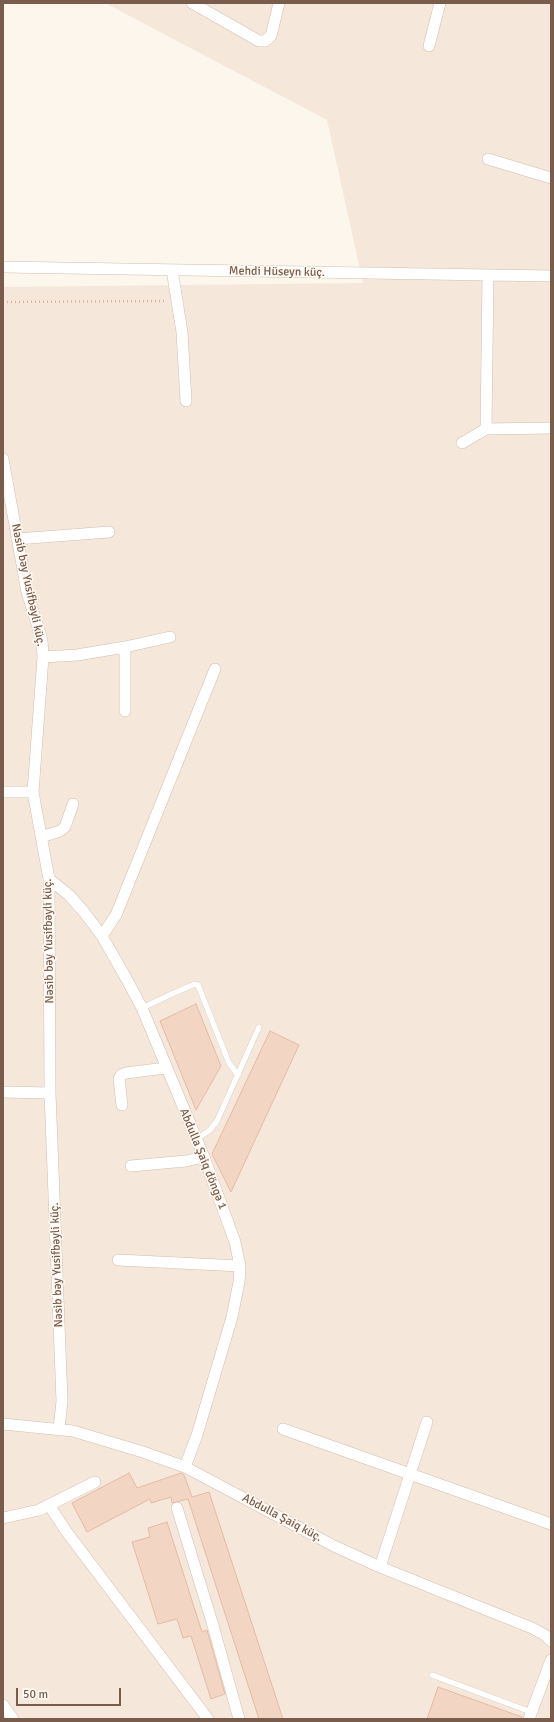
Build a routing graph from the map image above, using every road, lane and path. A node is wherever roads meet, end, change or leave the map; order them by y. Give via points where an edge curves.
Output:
1 (192, 3) edge
2 (279, 3) edge
3 (440, 3) edge
4 (429, 46) dead end
5 (488, 159) dead end
6 (551, 176) edge
7 (3, 267) edge
8 (172, 270) junction
9 (488, 276) junction
10 (551, 276) edge
11 (177, 301) junction
12 (3, 302) edge
13 (186, 402) dead end
14 (551, 428) edge
15 (486, 429) junction
16 (462, 443) dead end
17 (3, 459) edge
18 (5, 479) edge
19 (109, 532) dead end
20 (17, 539) junction
21 (170, 637) dead end
22 (125, 647) junction
23 (43, 657) junction
24 (215, 669) dead end
25 (124, 711) dead end
26 (3, 792) edge
27 (33, 792) junction
28 (72, 804) dead end
29 (41, 837) junction
30 (49, 879) junction
31 (102, 936) junction
32 (142, 1008) junction
33 (259, 1027) dead end
34 (166, 1068) junction
35 (238, 1075) junction
36 (3, 1092) edge
37 (50, 1093) junction
38 (122, 1105) dead end
39 (196, 1139) junction
40 (204, 1157) junction
41 (131, 1166) dead end
42 (118, 1260) dead end
43 (240, 1266) junction
44 (427, 1422) dead end
45 (3, 1424) edge
46 (59, 1429) junction
47 (283, 1429) dead end
48 (185, 1467) junction
49 (410, 1474) junction
50 (95, 1482) dead end
51 (50, 1505) junction
52 (177, 1508) dead end
53 (3, 1518) edge
54 (551, 1524) edge
55 (380, 1567) junction
56 (551, 1641) edge
57 (551, 1660) edge
58 (432, 1675) dead end
59 (547, 1680) edge
60 (3, 1705) edge
61 (530, 1715) edge
62 (14, 1719) edge
63 (208, 1719) edge
64 (239, 1719) edge

1 - 2 street via 260,41 265,41 271,36
3 - 4 street
5 - 6 street
7 - 8 street, Mehdi Hüseyn küç.
8 - 9 street, Mehdi Hüseyn küç.
8 - 11 street
9 - 10 street, Mehdi Hüseyn küç.
9 - 15 street
11 - 12 path
11 - 13 street via 182,332
14 - 15 street
15 - 16 street
17 - 18 street, Nəsib bəy Yusifbəyli küç.
18 - 20 street, Nəsib bəy Yusifbəyli küç.
19 - 20 street
20 - 23 street, Nəsib bəy Yusifbəyli küç. via 27,592 42,640
21 - 22 street
22 - 23 street via 77,655
22 - 25 street
23 - 27 street, Nəsib bəy Yusifbəyli küç.
24 - 31 street via 116,915
26 - 27 street
27 - 29 street, Nəsib bəy Yusifbəyli küç.
28 - 29 street via 65,827
29 - 30 street, Nəsib bəy Yusifbəyli küç.
30 - 31 street, Abdulla Şaiq döngə 1 via 69,895
30 - 37 street, Nəsib bəy Yusifbəyli küç.
31 - 32 street, Abdulla Şaiq döngə 1
32 - 34 street, Abdulla Şaiq döngə 1
32 - 35 lane via 174,992 198,985 229,1063
33 - 35 lane
34 - 38 street via 121,1075 119,1079
34 - 39 street, Abdulla Şaiq döngə 1
35 - 39 lane via 216,1121 209,1131
36 - 37 street
37 - 46 street, Nəsib bəy Yusifbəyli küç. via 62,1401
39 - 40 street, Abdulla Şaiq döngə 1
40 - 41 street
40 - 43 street, Abdulla Şaiq döngə 1 via 228,1219
42 - 43 street
43 - 48 street, Abdulla Şaiq döngə 1 via 240,1282 232,1317
44 - 49 street
45 - 46 street, Abdulla Şaiq küç.
46 - 48 street, Abdulla Şaiq küç. via 131,1448
47 - 49 street
48 - 55 street, Abdulla Şaiq küç. via 334,1546
49 - 54 street
49 - 55 street
50 - 51 street
51 - 53 street
51 - 63 street via 66,1531
52 - 64 street
55 - 56 street, Abdulla Şaiq küç. via 532,1628
57 - 59 street
58 - 61 lane
59 - 61 street
60 - 62 street

